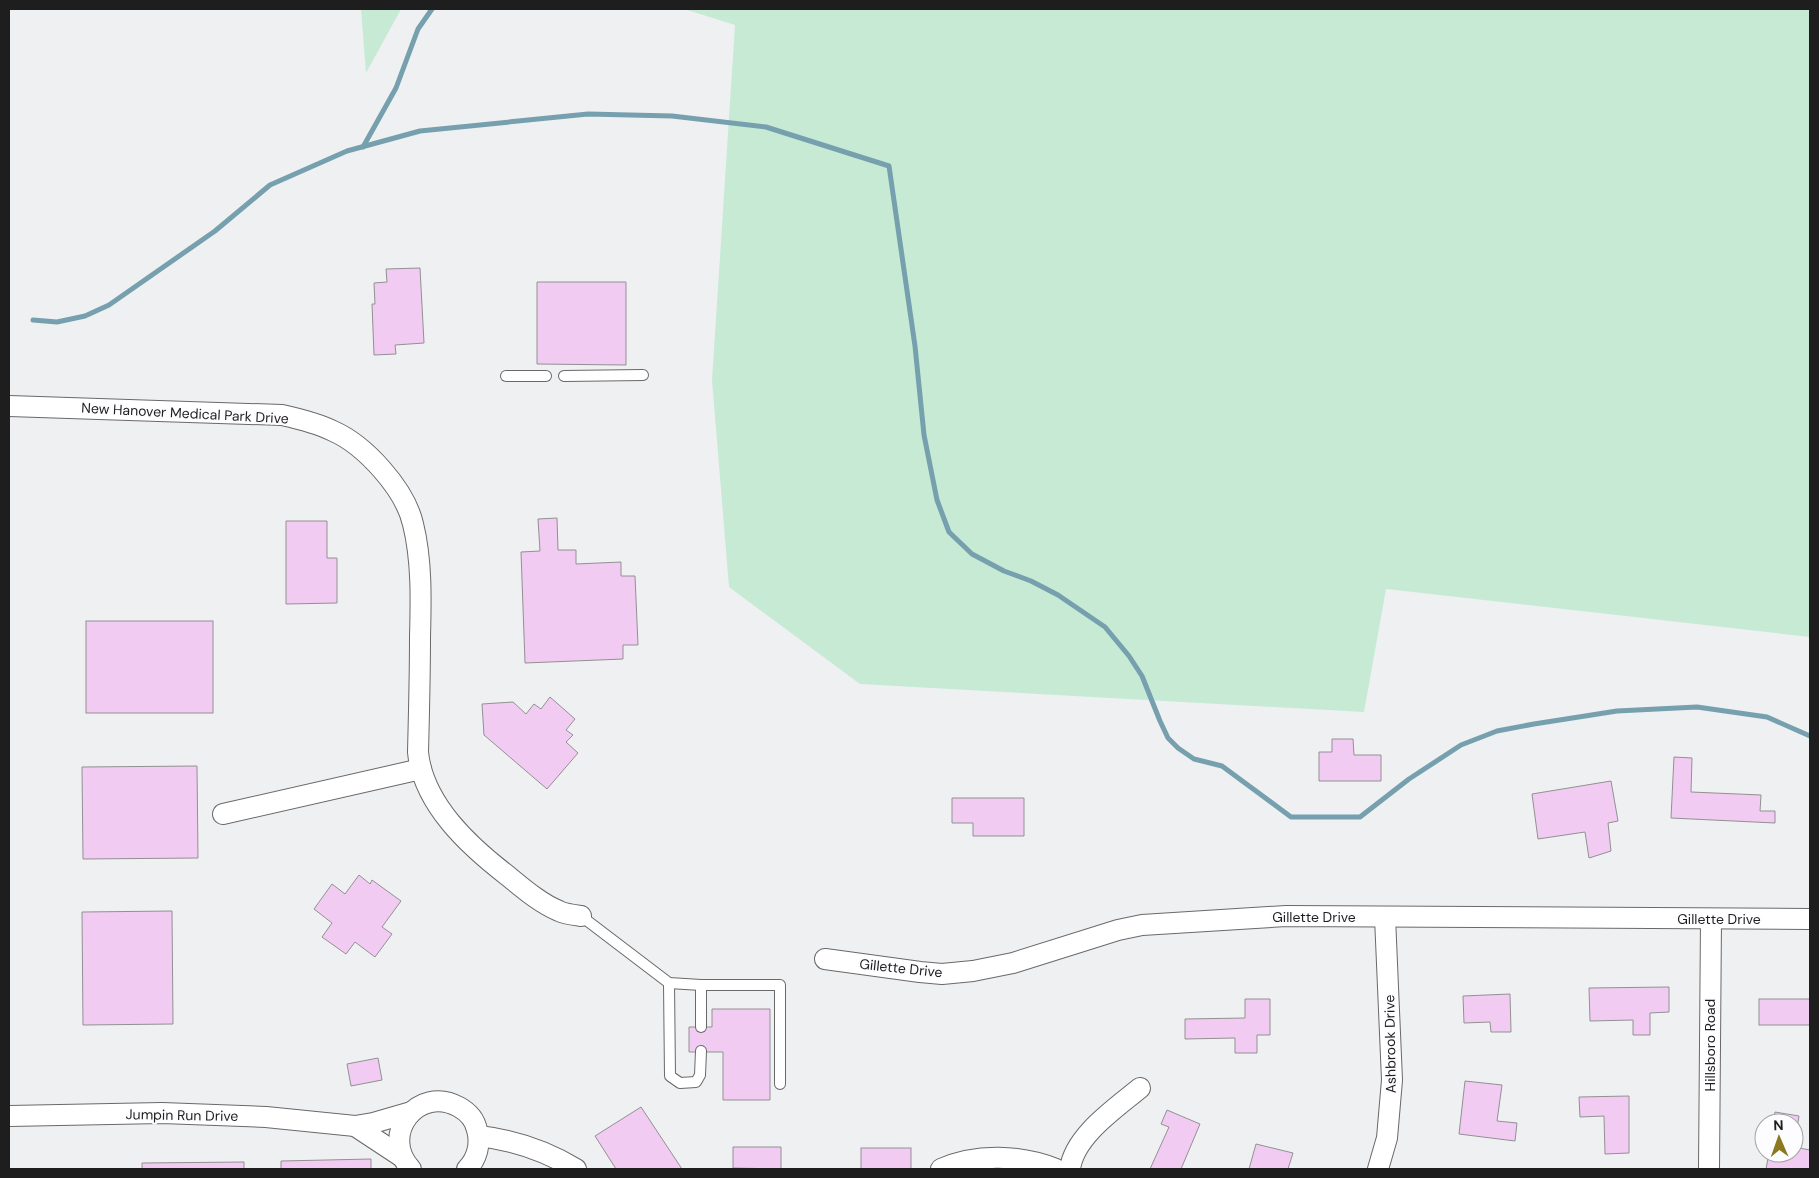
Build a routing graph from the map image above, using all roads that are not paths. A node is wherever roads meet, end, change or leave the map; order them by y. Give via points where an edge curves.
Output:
1 (642, 374) dead end
2 (506, 376) dead end
3 (546, 376) dead end
4 (564, 376) dead end
5 (9, 406) edge
6 (421, 769) junction
7 (223, 814) dead end
8 (581, 916) joint
9 (1386, 917) junction
10 (1810, 919) edge
11 (1710, 920) junction
12 (825, 959) dead end
13 (670, 983) junction
14 (701, 985) junction
15 (701, 1027) dead end
16 (701, 1052) dead end
17 (780, 1084) dead end
18 (1140, 1088) dead end
19 (411, 1112) junction
20 (9, 1116) edge
21 (354, 1126) junction
22 (479, 1136) junction
23 (407, 1163) edge
24 (467, 1169) edge
25 (576, 1169) edge
26 (941, 1169) edge
27 (1056, 1169) edge
28 (1070, 1169) edge
29 (1378, 1169) edge
30 (1709, 1169) edge

1 - 4 lane
2 - 3 lane
5 - 6 street, New Hanover Medical Park Drive via 282,415 335,431 358,446 378,465 399,493 413,523 420,588 418,752
6 - 7 street
6 - 8 street, New Hanover Medical Park Drive via 446,817 481,855 526,891 560,912
8 - 13 lane
9 - 11 street, Gillette Drive
9 - 12 street, Gillette Drive via 1286,916 1142,925 1013,963 942,974
9 - 29 street, Ashbrook Drive via 1392,1080 1387,1138
10 - 11 street, Gillette Drive
11 - 30 street, Hillsboro Road
13 - 14 lane
13 - 16 lane via 670,1076 680,1083 696,1082 700,1075
14 - 15 lane
14 - 17 lane via 780,985
18 - 28 street via 1096,1126 1080,1145
19 - 21 street, Jumpin Run Drive
19 - 22 street, Jumpin Run Drive via 434,1101 454,1104 471,1116
19 - 23 street, Jumpin Run Drive via 399,1135 399,1146
20 - 21 street, Jumpin Run Drive via 171,1113 266,1117
21 - 23 street, Jumpin Run Drive
22 - 24 street via 476,1157
22 - 25 street via 523,1144
26 - 27 street via 974,1159 1008,1158

